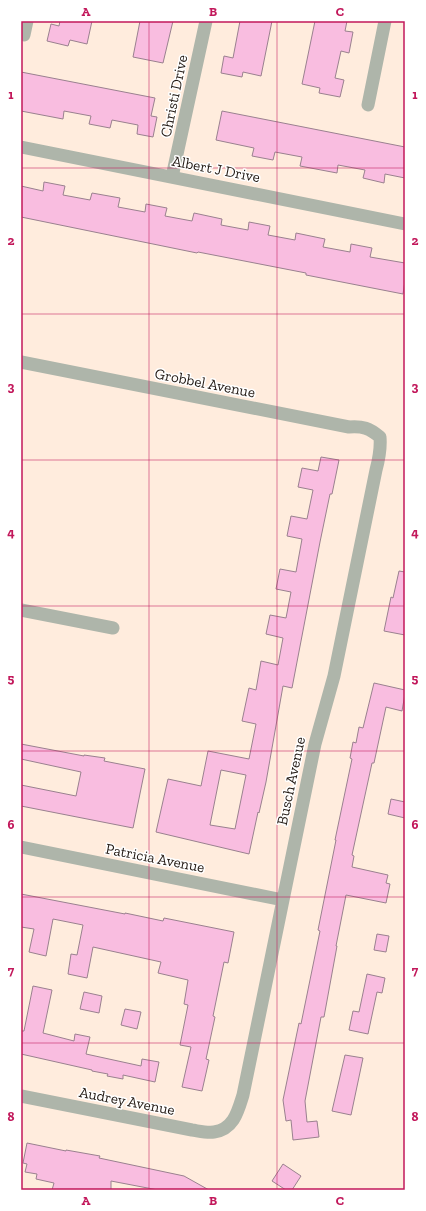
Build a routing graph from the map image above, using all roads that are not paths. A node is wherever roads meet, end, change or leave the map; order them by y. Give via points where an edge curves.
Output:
1 (27, 21) edge
2 (206, 21) edge
3 (385, 21) edge
4 (24, 35) dead end
5 (368, 105) dead end
6 (21, 147) edge
7 (172, 177) junction
8 (405, 224) edge
9 (21, 362) edge
10 (380, 437) joint
11 (21, 610) edge
12 (113, 628) dead end
13 (21, 847) edge
14 (283, 900) junction
15 (21, 1096) edge
16 (226, 1128) joint

1 - 4 street
2 - 7 street, Christi Drive
3 - 5 street
6 - 7 street, Albert J Drive
7 - 8 street, Albert J Drive
9 - 10 street, Grobbel Avenue via 348,427 360,426
10 - 14 street, Busch Avenue via 380,457 334,676 314,744
11 - 12 street
13 - 14 street, Patricia Avenue
14 - 16 street, Busch Avenue via 243,1095 236,1117
15 - 16 street, Audrey Avenue via 192,1130 214,1132

